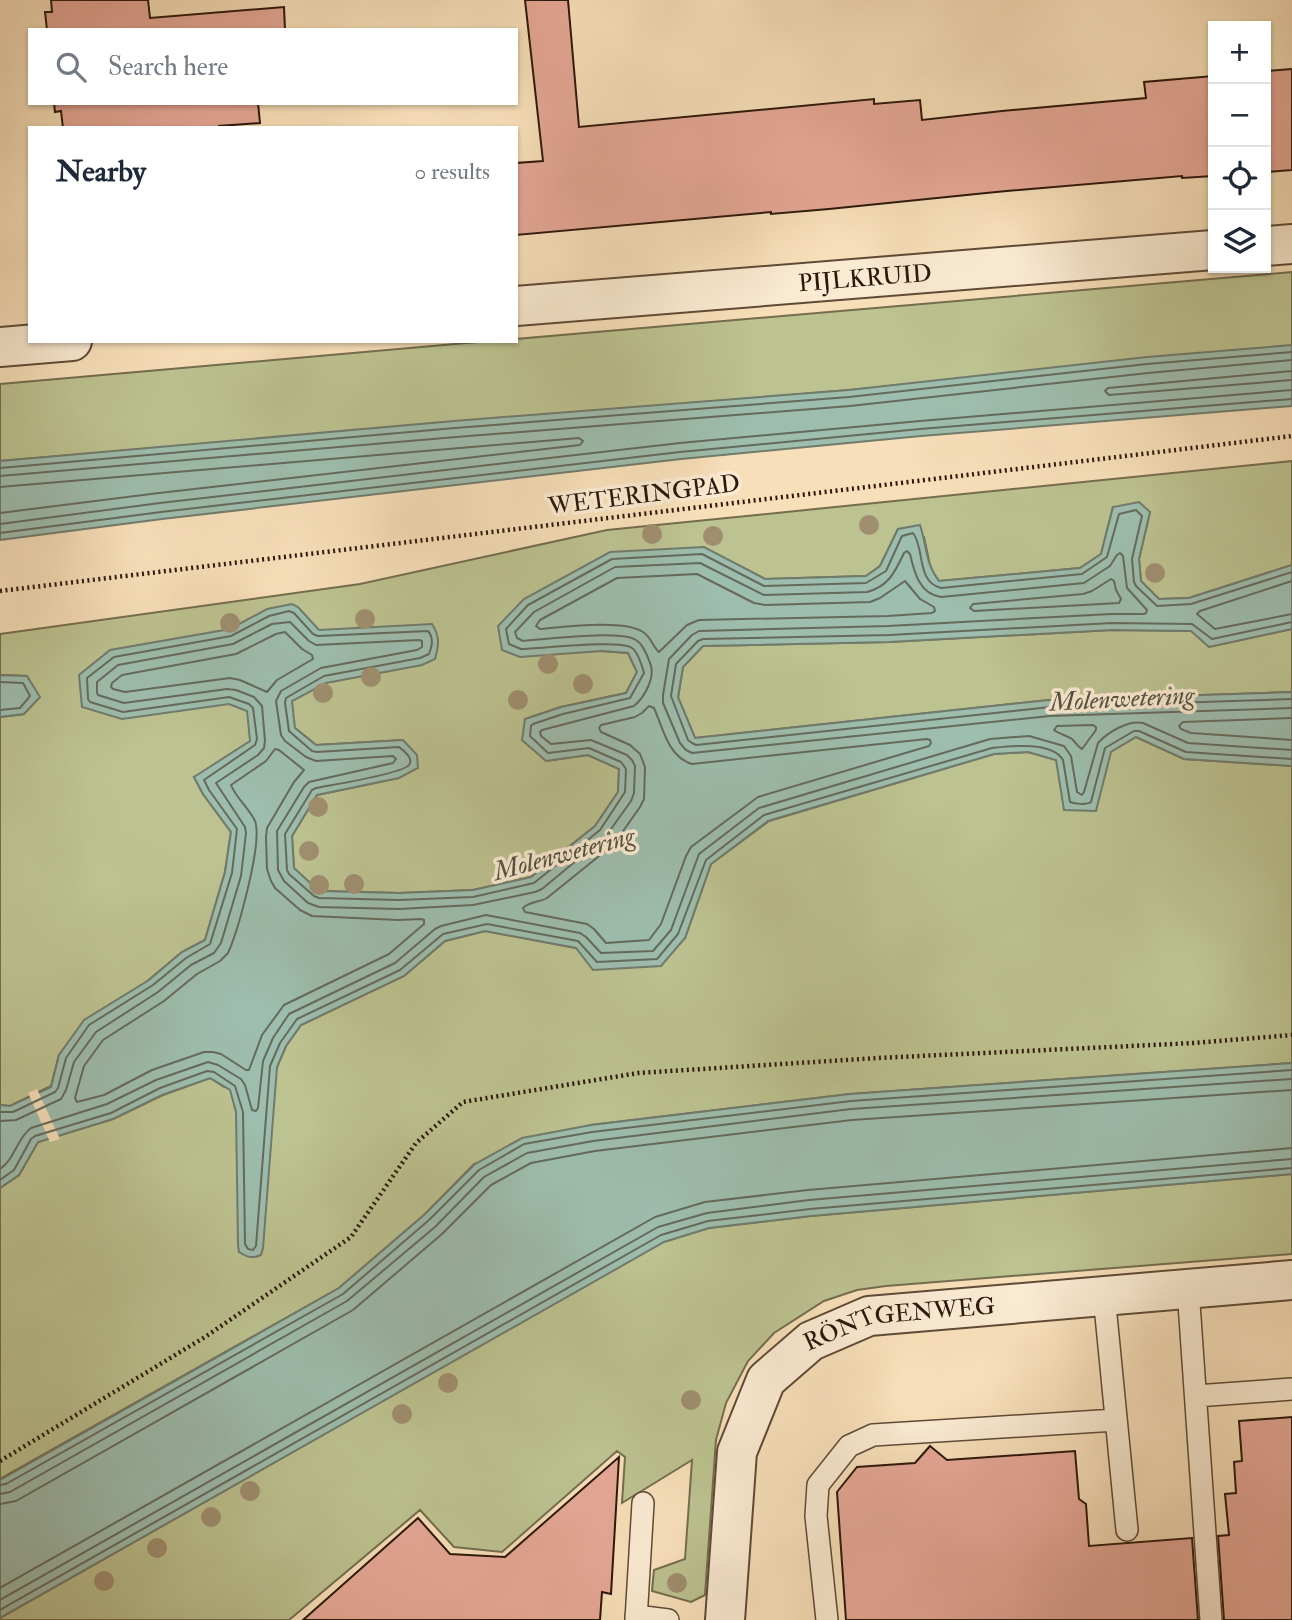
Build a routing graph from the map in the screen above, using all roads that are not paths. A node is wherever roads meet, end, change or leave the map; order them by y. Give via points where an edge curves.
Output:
1 (1292, 244) edge
2 (1271, 246) edge
3 (1208, 250) edge
4 (518, 306) edge
5 (48, 343) edge
6 (0, 347) edge
7 (1292, 1280) edge
8 (1188, 1289) junction
9 (1104, 1295) junction
10 (1292, 1389) edge
11 (1196, 1396) junction
12 (1116, 1420) junction
13 (643, 1503) dead end
14 (1127, 1530) dead end
15 (636, 1618) edge
16 (668, 1620) edge
17 (725, 1620) edge
18 (827, 1620) edge
19 (1210, 1620) edge

1 - 2 street
3 - 4 street, PIJLKRUID
5 - 6 street
7 - 8 street, RÖNTGENWEG
8 - 9 street, RÖNTGENWEG
8 - 11 lane
9 - 12 lane
9 - 17 street, RÖNTGENWEG via 869,1315 811,1341 766,1380 737,1452
10 - 11 lane
11 - 19 lane
12 - 14 lane
12 - 18 lane via 873,1435 849,1446 818,1485 816,1516
13 - 15 lane
15 - 16 lane

